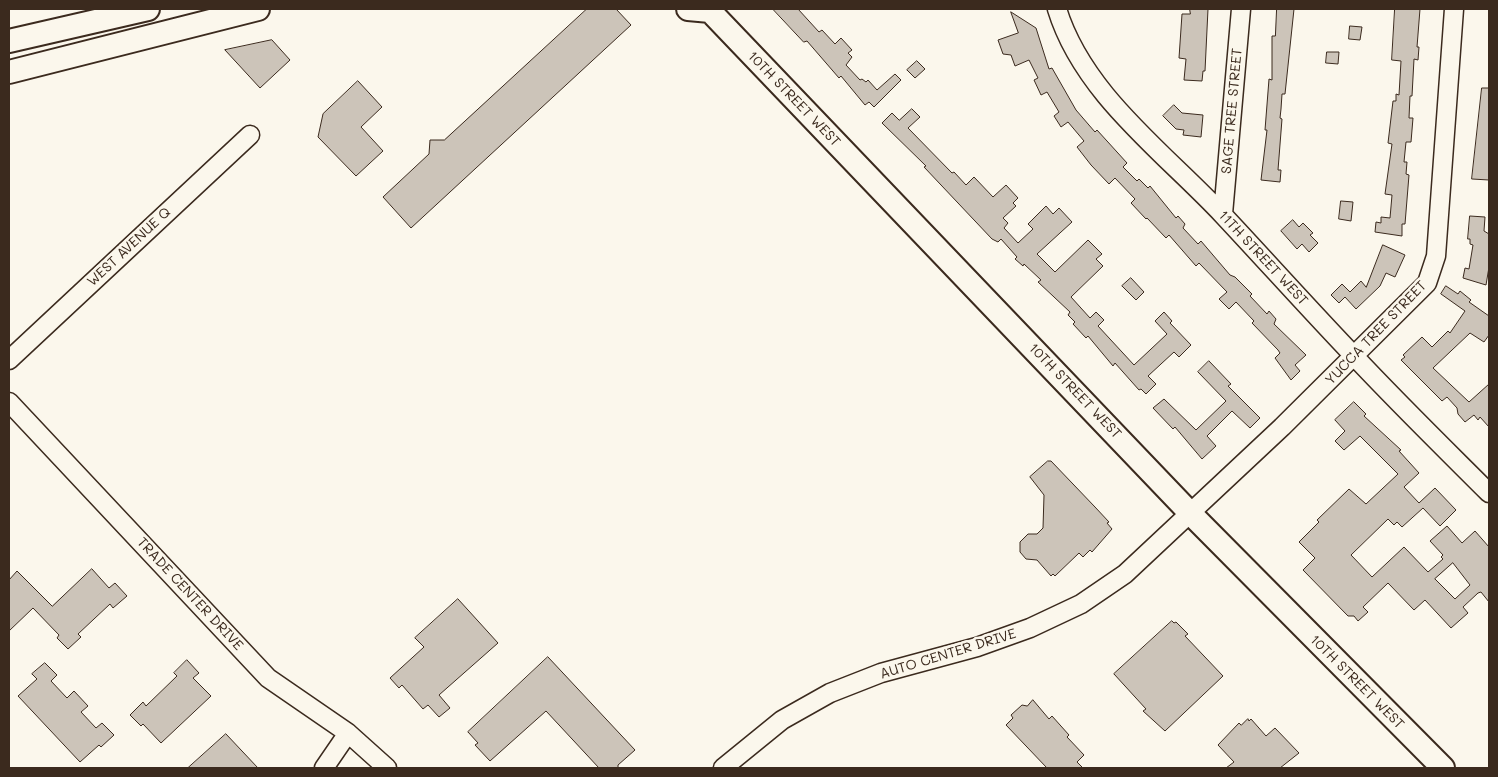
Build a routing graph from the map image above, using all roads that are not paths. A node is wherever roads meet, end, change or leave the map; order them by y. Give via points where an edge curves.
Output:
1 (148, 9) edge
2 (258, 9) edge
3 (705, 9) edge
4 (1057, 9) edge
5 (1241, 9) edge
6 (1454, 9) edge
7 (9, 41) edge
8 (9, 72) edge
9 (250, 135) dead end
10 (1222, 214) junction
11 (1355, 357) junction
12 (9, 360) edge
13 (9, 402) edge
14 (1489, 494) edge
15 (1191, 514) junction
16 (348, 733) junction
17 (324, 768) edge
18 (387, 768) edge
19 (723, 768) edge
20 (1443, 768) edge

1 - 7 main road
2 - 8 main road
3 - 15 main road, 10TH STREET WEST
4 - 10 street, 11TH STREET WEST via 1064,31 1104,95
5 - 10 street, SAGE TREE STREET
6 - 11 street, YUCCA TREE STREET via 1436,256 1427,283
9 - 12 street, WEST AVENUE Q
10 - 11 street, 11TH STREET WEST
11 - 14 street, 11TH STREET WEST
11 - 15 street, YUCCA TREE STREET
13 - 16 street, TRADE CENTER DRIVE via 268,678
15 - 19 street, AUTO CENTER DRIVE via 1125,574 1081,604 977,648 881,673 830,693 782,720
15 - 20 main road, 10TH STREET WEST
16 - 17 street
16 - 18 street, TRADE CENTER DRIVE

